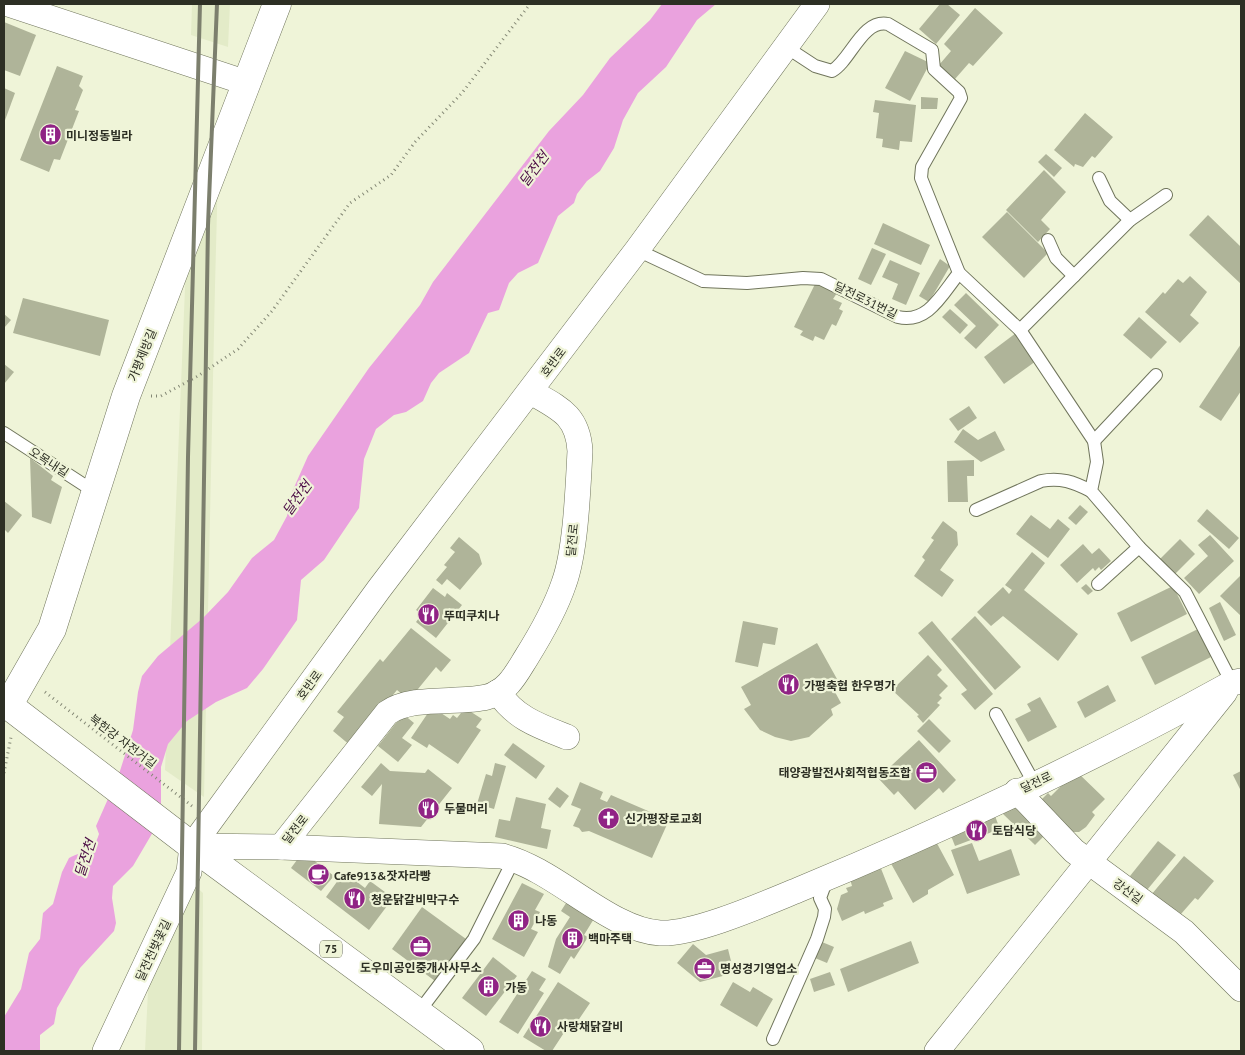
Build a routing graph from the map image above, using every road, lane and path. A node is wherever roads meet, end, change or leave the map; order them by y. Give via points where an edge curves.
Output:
1 (8, 4) edge
2 (277, 4) edge
3 (530, 4) edge
4 (817, 4) edge
5 (37, 8) edge
6 (786, 47) junction
7 (247, 84) junction
8 (1099, 178) dead end
9 (1166, 195) dead end
10 (1130, 220) junction
11 (1048, 240) dead end
12 (638, 250) junction
13 (959, 274) junction
14 (1074, 276) junction
15 (1020, 330) junction
16 (1156, 375) dead end
17 (531, 392) junction
18 (126, 396) junction
19 (4, 433) edge
20 (1094, 441) junction
21 (1091, 491) junction
22 (95, 492) junction
23 (976, 510) dead end
24 (1139, 547) junction
25 (1098, 584) dead end
26 (1238, 678) edge
27 (44, 691) dead end
28 (498, 692) junction
29 (13, 710) edge
30 (996, 714) dead end
31 (567, 737) dead end
32 (4, 773) edge
33 (1026, 787) junction
34 (192, 804) dead end
35 (192, 846) junction
36 (281, 847) junction
37 (514, 859) junction
38 (1088, 862) junction
39 (827, 878) junction
40 (1241, 989) edge
41 (418, 1013) junction
42 (773, 1039) dead end
43 (105, 1051) edge
44 (470, 1051) edge
45 (937, 1051) edge

1 - 5 street
2 - 7 street, 가평제방길
3 - 18 path via 462,93 415,142 391,175 350,203 272,311 238,349 161,396
4 - 6 street
5 - 7 street
6 - 12 street
6 - 13 lane via 815,66 832,71 840,67 869,29 882,23 932,50 934,69 959,92 961,98 922,167 921,178
7 - 18 street, 가평제방길
8 - 10 lane via 1110,201
9 - 10 lane
10 - 14 lane
11 - 14 lane via 1056,258
12 - 13 lane, 달전로31번길 via 703,280 747,283 821,279 907,319 924,314
12 - 17 street, 호반로
13 - 15 lane
14 - 15 lane
15 - 20 lane
16 - 20 lane
17 - 28 street, 달전로 via 565,413 579,435 570,560 565,582 539,638 513,678
17 - 35 street, 호반로 via 379,589
18 - 22 street, 가평제방길
19 - 22 lane, 오목내길
20 - 21 lane via 1097,462
21 - 23 lane via 1064,479 1051,479
21 - 24 lane
22 - 29 street, 가평제방길 via 52,629
24 - 25 lane
24 - 26 lane via 1185,592
26 - 33 street, 달전로 via 1144,731
26 - 38 street
27 - 34 path, 북한강 자전거길
28 - 31 street via 521,718
28 - 36 street, 달전로 via 480,698 394,708 362,742
29 - 32 path
29 - 35 street, 75
30 - 33 lane
33 - 38 street, 강산길 via 1074,851
33 - 39 street, 달전로 via 884,855
35 - 36 street, 달전로
35 - 41 street, 75
35 - 43 street, 달전천벚꽃길 via 189,872
36 - 37 street, 달전로 via 487,855
37 - 39 street, 달전로 via 628,924 660,933 685,931
37 - 41 lane via 474,939
38 - 40 street, 강산길 via 1184,932
38 - 45 street
39 - 42 lane via 820,898 825,909 820,932
41 - 44 street, 75

